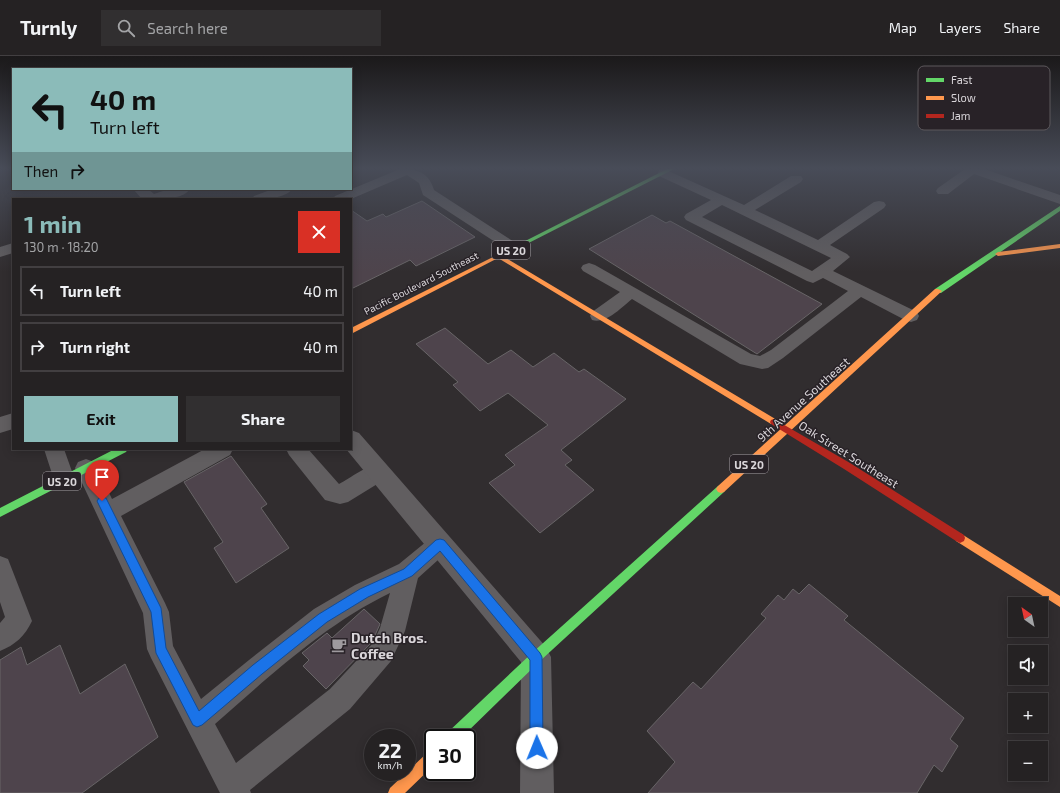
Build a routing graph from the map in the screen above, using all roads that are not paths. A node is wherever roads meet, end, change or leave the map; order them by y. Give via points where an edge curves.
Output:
1 (445, 203) edge
2 (603, 203) edge
3 (715, 203) edge
4 (728, 203) edge
5 (756, 203) edge
6 (879, 205) dead end
7 (1060, 208) edge
8 (744, 211) junction
9 (819, 246) junction
10 (1060, 246) edge
11 (12, 248) edge
12 (514, 248) junction
13 (0, 252) edge
14 (992, 254) junction
15 (499, 256) junction
16 (589, 268) dead end
17 (822, 272) junction
18 (860, 290) junction
19 (631, 292) junction
20 (598, 316) junction
21 (911, 316) junction
22 (352, 330) edge
23 (12, 421) edge
24 (0, 425) edge
25 (787, 429) junction
26 (352, 439) edge
27 (54, 450) edge
28 (121, 450) edge
29 (220, 450) edge
30 (297, 450) edge
31 (86, 468) junction
32 (379, 472) junction
33 (64, 480) junction
34 (108, 512) junction
35 (0, 513) edge
36 (440, 544) junction
37 (0, 567) edge
38 (408, 572) junction
39 (1060, 602) edge
40 (0, 638) edge
41 (536, 657) junction
42 (197, 721) junction
43 (461, 729) edge
44 (424, 766) edge
45 (234, 789) edge
46 (395, 793) edge
47 (537, 793) edge

1 - 12 lane
2 - 12 main road, Pacific Boulevard Southeast / US 20
3 - 17 lane via 691,217 813,278
4 - 8 lane
5 - 8 lane
6 - 9 lane
7 - 14 main road, 9th Avenue Southeast / US 20
8 - 9 lane
9 - 17 lane via 842,257
10 - 14 main road
11 - 13 street
12 - 15 main road, Pacific Boulevard Southeast / US 20
14 - 21 main road, 9th Avenue Southeast / US 20 via 939,290
15 - 20 main road, Oak Street Southeast
15 - 22 main road, Pacific Boulevard Southeast / US 20
16 - 19 lane
17 - 18 lane
18 - 19 lane via 777,354 762,362 746,359
18 - 21 lane
19 - 20 lane
20 - 25 main road, Oak Street Southeast
21 - 25 main road, 9th Avenue Southeast / US 20
23 - 24 lane
25 - 39 main road, Oak Street Southeast
25 - 41 main road, 9th Avenue Southeast / US 20
26 - 32 street
27 - 33 lane
28 - 31 main road, US 20
29 - 34 lane
30 - 32 lane via 333,493 340,495
31 - 33 main road, US 20
31 - 34 lane
32 - 36 street
33 - 35 main road, US 20
34 - 42 lane via 156,612 160,649
36 - 38 lane
36 - 41 street
37 - 40 lane via 19,621
38 - 42 lane via 364,593 323,618
38 - 45 lane via 392,630 382,652 340,699
41 - 43 main road, 9th Avenue Southeast / US 20
41 - 47 street
42 - 45 lane
44 - 46 main road

